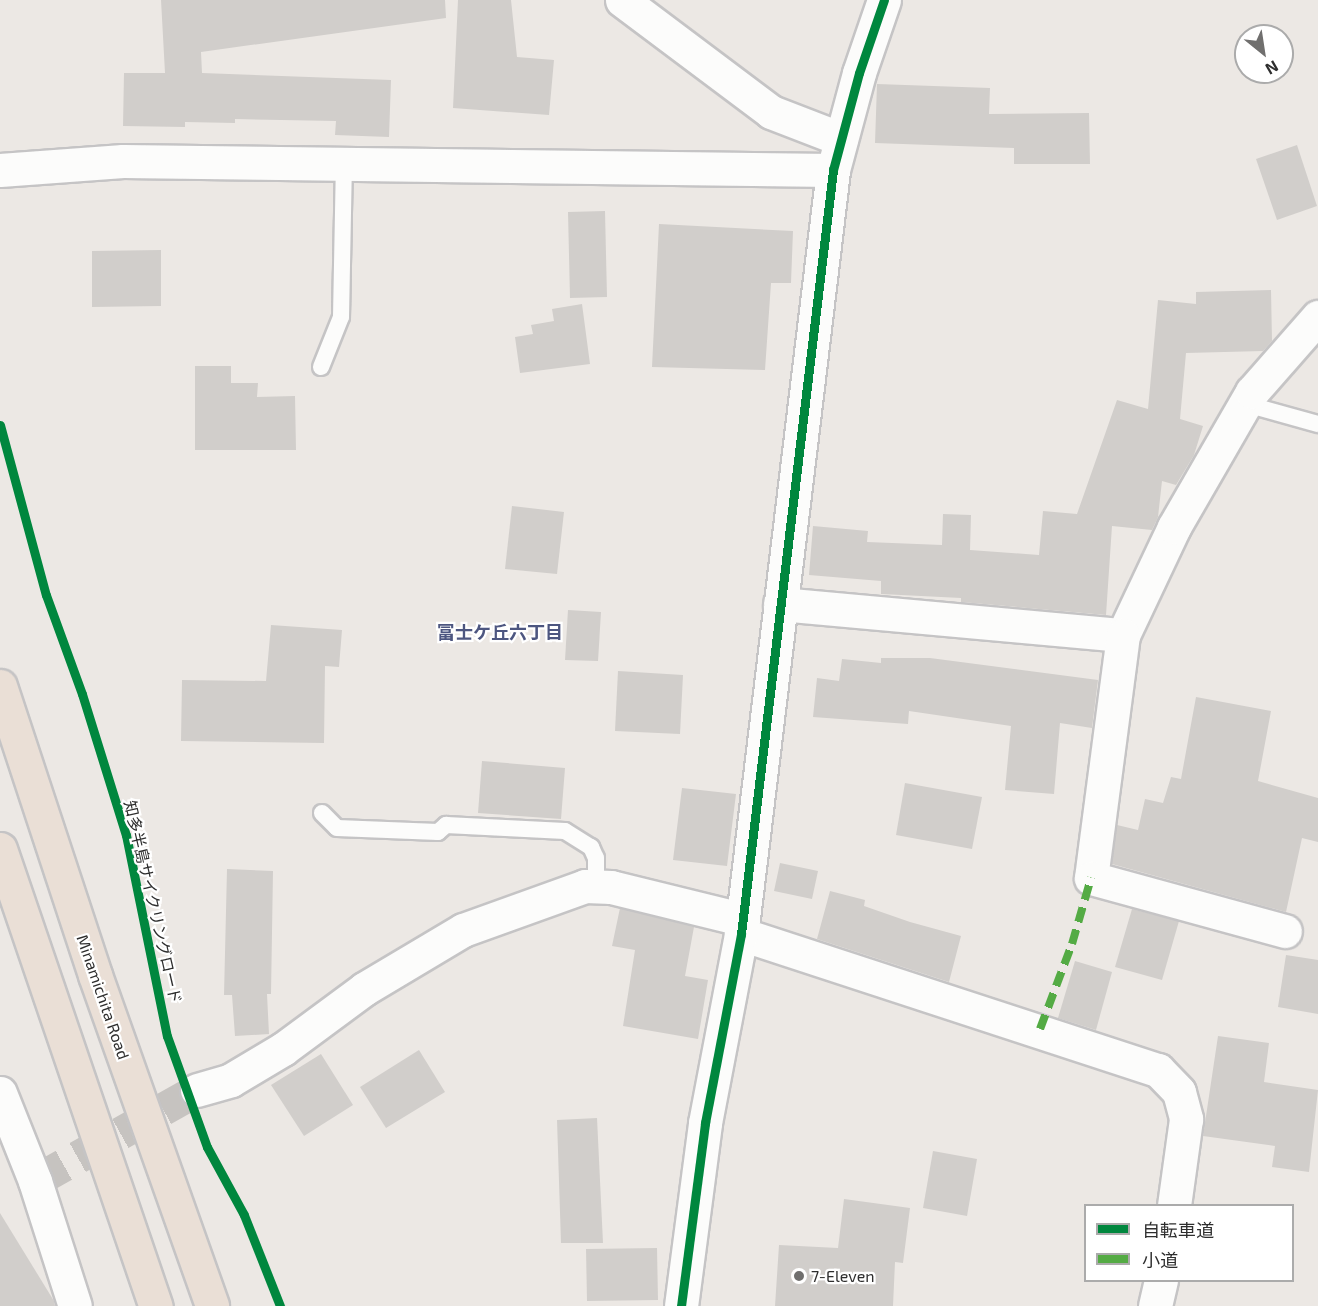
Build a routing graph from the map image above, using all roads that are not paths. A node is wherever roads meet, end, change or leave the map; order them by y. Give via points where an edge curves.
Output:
1 (622, 0) edge
2 (884, 0) edge
3 (837, 155) junction
4 (344, 165) junction
5 (0, 170) edge
6 (1318, 317) edge
7 (321, 367) dead end
8 (1246, 405) junction
9 (1318, 424) edge
10 (780, 604) junction
11 (1123, 635) junction
12 (0, 686) edge
13 (322, 813) dead end
14 (0, 849) edge
15 (596, 886) junction
16 (741, 927) junction
17 (1285, 931) dead end
18 (197, 1090) tunnel mouth
19 (0, 1093) edge
20 (6, 1127) edge
21 (1174, 1204) edge
22 (1161, 1282) edge
23 (75, 1306) edge
24 (156, 1306) edge
25 (212, 1306) edge
26 (681, 1306) edge
27 (1155, 1306) edge

1 - 3 street via 771,112
2 - 3 street
3 - 4 street
3 - 10 street
4 - 5 street via 123,161
4 - 7 lane via 341,317
6 - 8 street
8 - 9 lane
8 - 11 street via 1174,527
10 - 11 street
10 - 16 street
11 - 17 street via 1091,878
12 - 25 highway, Minamichita Road via 94,975
13 - 15 lane via 336,828 438,832 446,825 565,831 591,847 596,858
14 - 24 highway
15 - 16 street
15 - 18 street via 585,886 464,930 364,988 283,1048 231,1080
16 - 21 street via 1158,1070 1179,1092 1186,1119
16 - 26 street via 705,1123
19 - 20 street
20 - 23 street via 35,1180
22 - 27 street

